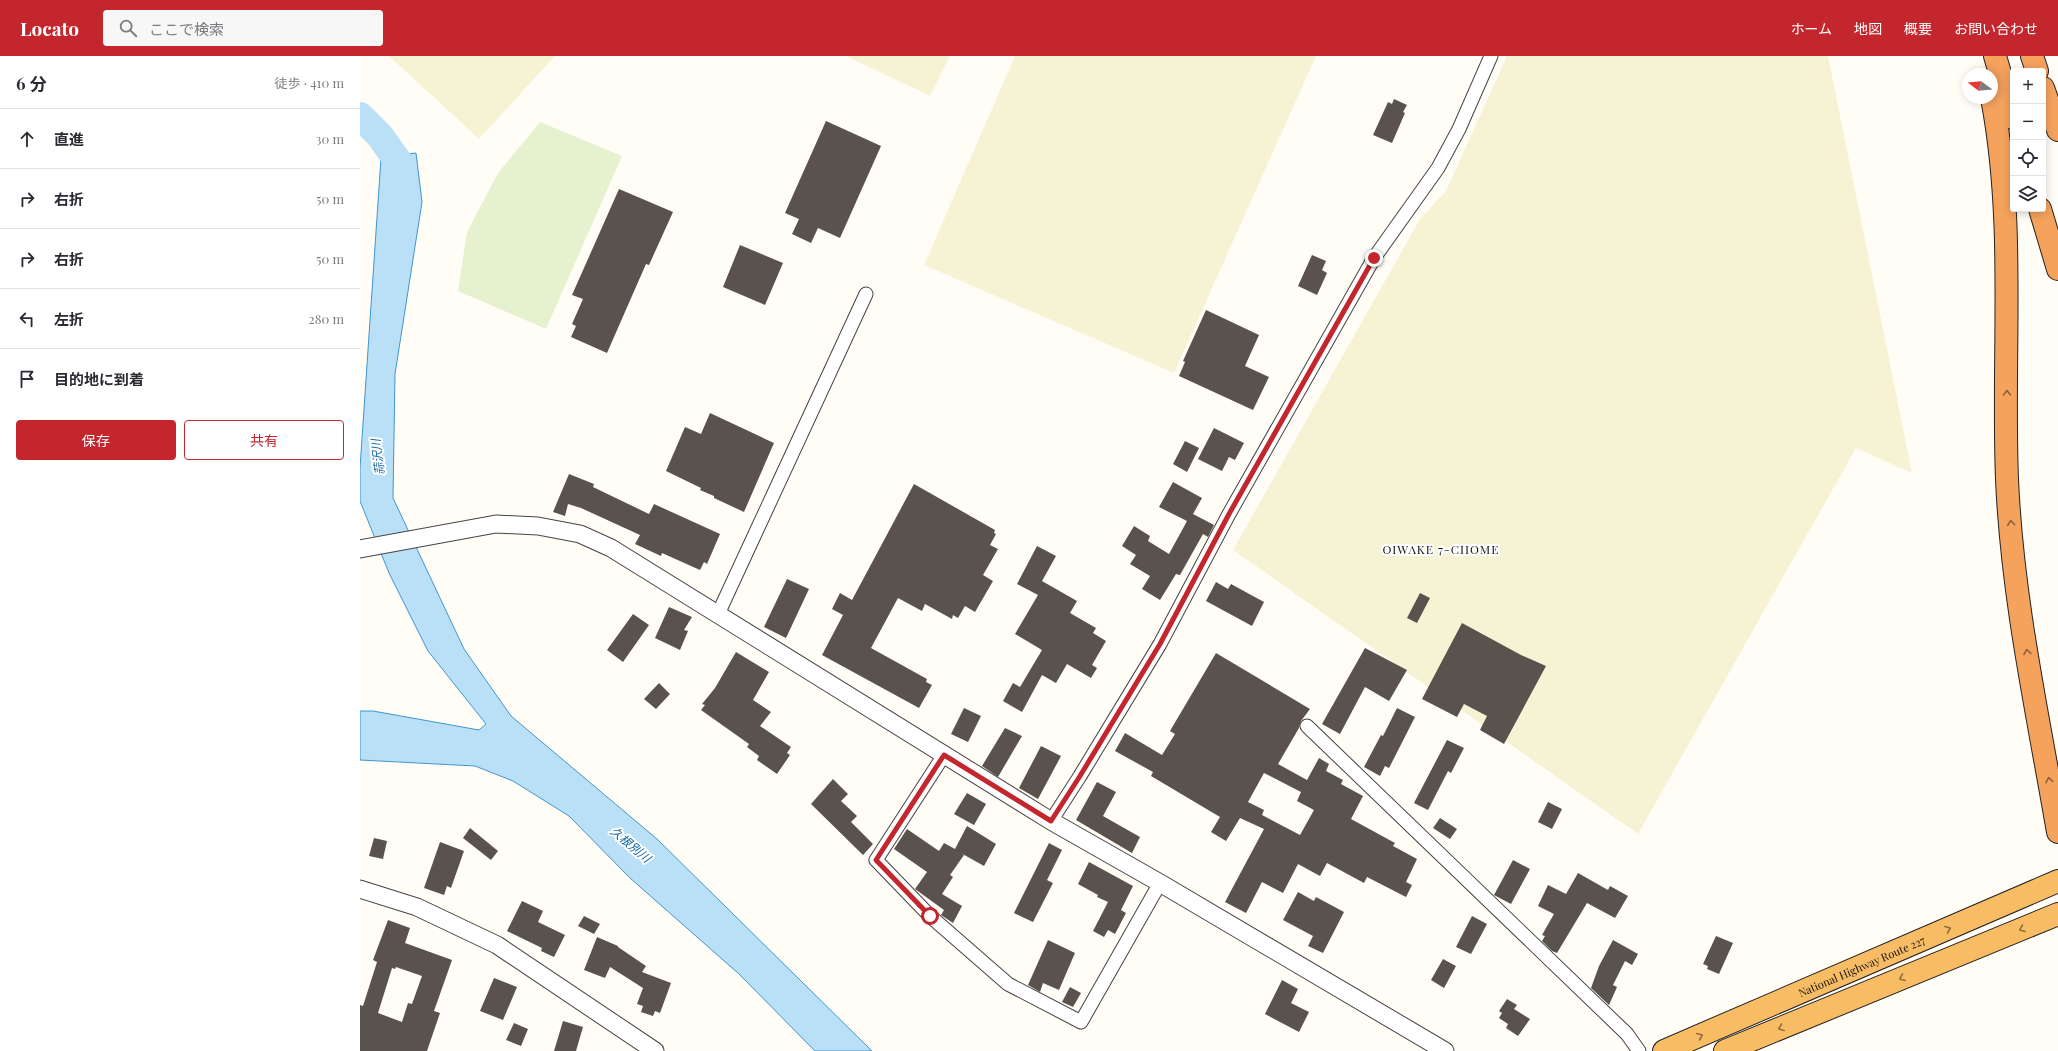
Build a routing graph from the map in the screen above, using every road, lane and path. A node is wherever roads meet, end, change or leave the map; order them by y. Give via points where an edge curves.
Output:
1 (1491, 56) edge
2 (1986, 56) edge
3 (1994, 56) edge
4 (2032, 56) edge
5 (1987, 68) edge
6 (2036, 68) edge
7 (2046, 96) edge
8 (1993, 104) edge
9 (2010, 108) edge
10 (2058, 130) edge
11 (2041, 212) edge
12 (2058, 269) edge
13 (866, 294) dead end
14 (360, 549) edge
15 (718, 614) junction
16 (1307, 726) dead end
17 (944, 755) junction
18 (1051, 821) junction
19 (2058, 832) edge
20 (2058, 881) edge
21 (1160, 883) junction
22 (360, 889) edge
23 (2058, 914) edge
24 (656, 1051) edge
25 (1445, 1051) edge
26 (1639, 1051) edge
27 (1664, 1051) edge
28 (1724, 1051) edge

1 - 18 street via 1438,168 1374,258 1229,514 1160,644
2 - 5 highway
3 - 9 highway
4 - 6 highway
7 - 10 highway
19 -> 8 highway via 2016,580 2007,480 2006,208
11 - 12 highway
13 - 15 street
14 - 15 street via 496,524 538,526 580,534 611,548
15 - 17 street
16 - 26 street via 1627,1034
17 - 18 street
17 - 21 street via 876,860 930,916 1008,984 1082,1022
18 - 21 street
27 -> 20 highway, National Highway Route 227
21 - 25 street
22 - 24 street via 416,907 497,944
23 -> 28 highway

